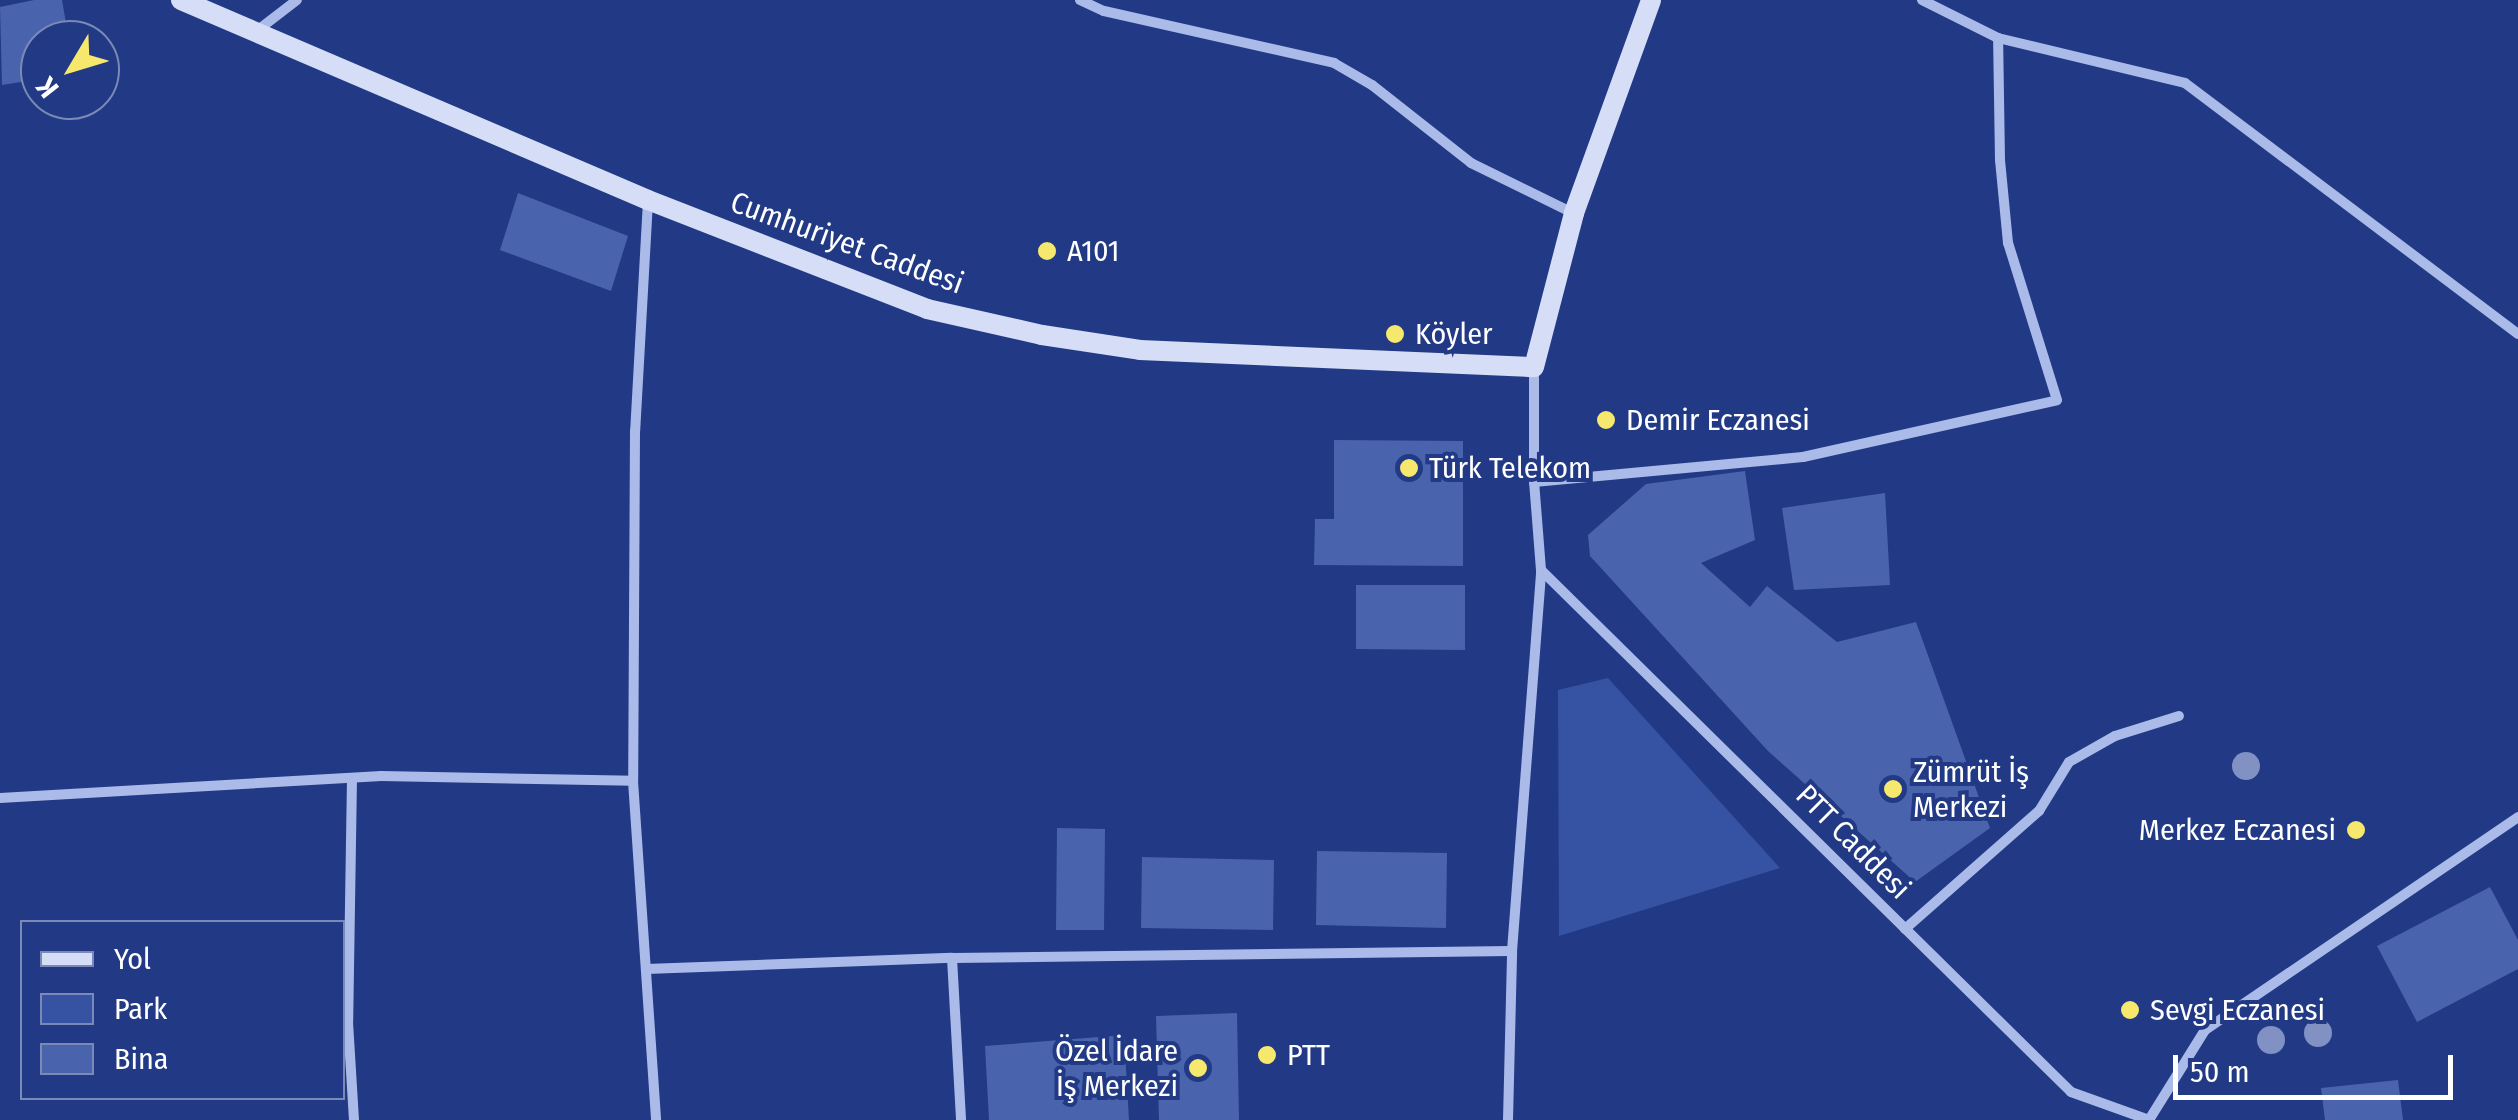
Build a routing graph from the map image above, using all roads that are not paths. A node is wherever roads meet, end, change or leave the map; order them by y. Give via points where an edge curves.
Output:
1 (181, 0) edge
2 (296, 0) edge
3 (1080, 0) edge
4 (1651, 0) edge
5 (1922, 0) edge
6 (254, 32) junction
7 (1998, 38) junction
8 (648, 200) junction
9 (1574, 213) junction
10 (2518, 334) edge
11 (1534, 367) junction
12 (1534, 482) junction
13 (1541, 570) junction
14 (2179, 716) dead end
15 (352, 778) junction
16 (634, 782) junction
17 (0, 798) edge
18 (2518, 817) edge
19 (1906, 929) junction
20 (1512, 951) junction
21 (952, 958) junction
22 (646, 969) junction
23 (354, 1120) edge
24 (656, 1120) edge
25 (961, 1120) edge
26 (1508, 1120) edge
27 (2149, 1120) edge

1 - 6 street, Cumhuriyet Caddesi
2 - 6 street
3 - 9 street via 1334,63 1471,162
4 - 9 street
5 - 7 street
6 - 8 street, Cumhuriyet Caddesi
7 - 10 street via 2185,83
7 - 12 street via 2008,243 2057,400 1803,457
8 - 11 street, Cumhuriyet Caddesi via 927,310 1042,335 1140,350
8 - 16 street via 636,431
9 - 11 street
11 - 12 street
12 - 13 street
13 - 19 street, PTT Caddesi
13 - 20 street
14 - 19 street via 2115,736 2069,762 2039,811
15 - 16 street
15 - 17 street
15 - 23 street via 348,1022
16 - 22 street
18 - 27 street via 2205,1030
19 - 27 street, PTT Caddesi via 2070,1092
20 - 21 street
20 - 26 street
21 - 22 street
21 - 25 street
22 - 24 street

